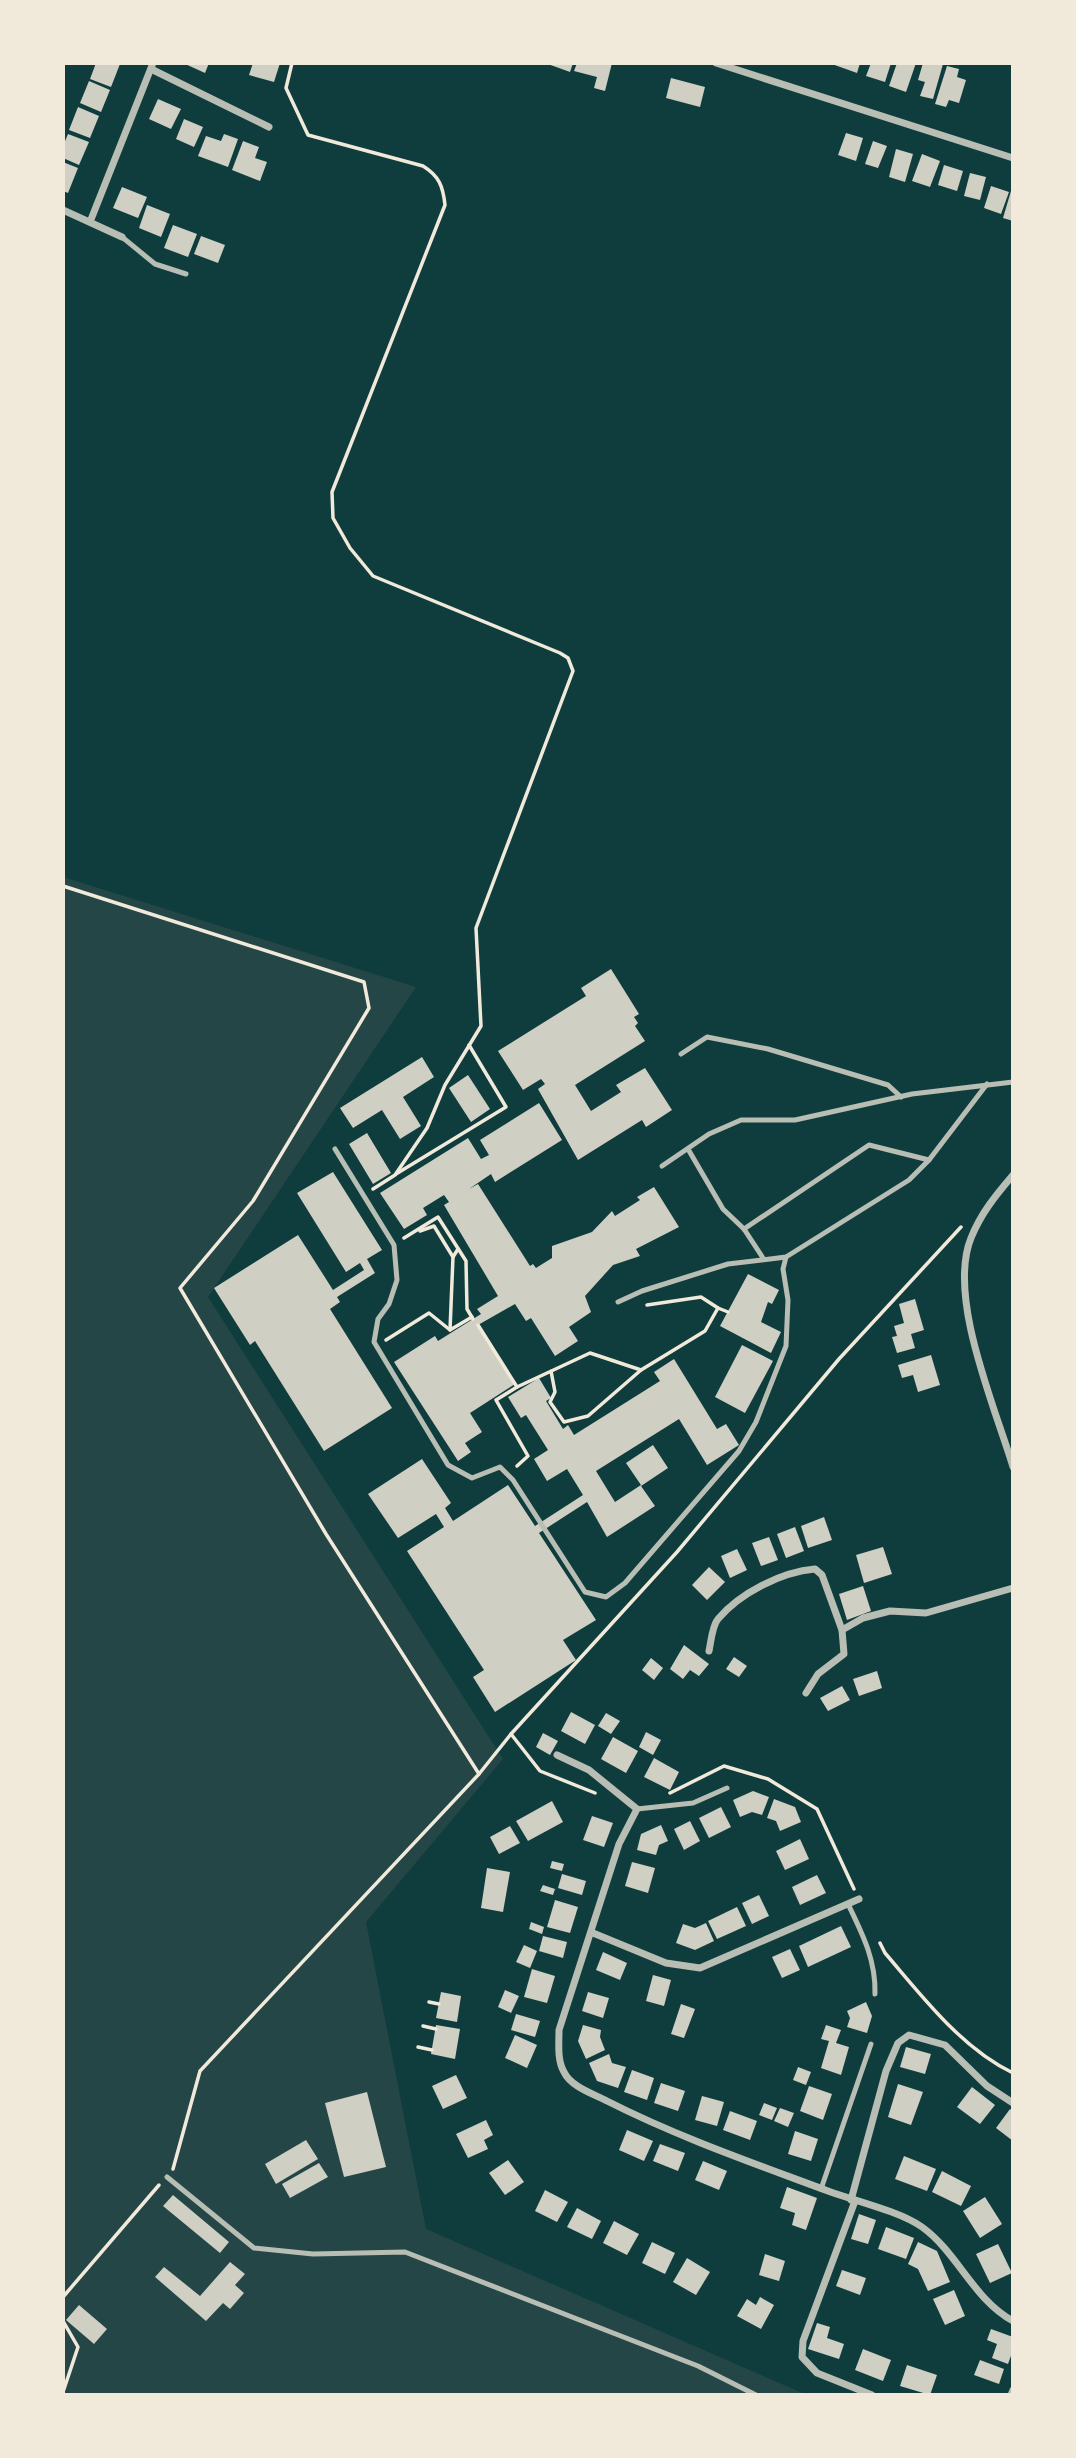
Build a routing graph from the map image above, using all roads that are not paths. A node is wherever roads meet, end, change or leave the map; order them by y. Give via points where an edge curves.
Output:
1 (716, 63) edge
2 (152, 66) edge
3 (269, 127) dead end
4 (1013, 158) edge
5 (63, 210) edge
6 (90, 222) junction
7 (122, 237) joint
8 (186, 274) dead end
9 (681, 1054) dead end
10 (1013, 1082) edge
11 (987, 1084) junction
12 (901, 1097) junction
13 (335, 1149) dead end
14 (688, 1149) junction
15 (929, 1160) junction
16 (662, 1166) dead end
17 (1013, 1175) edge
18 (744, 1229) junction
19 (786, 1257) junction
20 (763, 1258) junction
21 (618, 1302) dead end
22 (1013, 1467) edge
23 (1013, 1588) edge
24 (842, 1630) junction
25 (709, 1651) dead end
26 (806, 1693) dead end
27 (557, 1755) dead end
28 (727, 1788) dead end
29 (637, 1809) junction
30 (859, 1899) road end
31 (848, 1904) junction
32 (593, 1933) junction
33 (875, 1994) dead end
34 (871, 2044) dead end
35 (1013, 2103) edge
36 (167, 2177) road end
37 (821, 2189) junction
38 (853, 2200) junction
39 (1013, 2321) edge
40 (1013, 2390) edge
41 (756, 2395) edge
42 (872, 2395) edge
43 (1012, 2395) edge

1 - 4 street
2 - 3 street
2 - 6 street
5 - 6 street
6 - 7 street
7 - 8 lane via 155,264
9 - 12 lane via 707,1037 768,1049 888,1085
10 - 11 lane
11 - 12 lane
11 - 15 lane
12 - 14 lane via 794,1119 741,1120
13 - 19 lane via 394,1245 397,1280 378,1319 376,1347 448,1465 472,1478 500,1467 585,1592 606,1597 625,1583 739,1451 756,1422 786,1346
14 - 16 lane
14 - 18 lane via 723,1209
15 - 18 lane via 869,1145
15 - 19 lane via 891,1192
17 - 22 street via 985,1209 970,1240 964,1273 965,1312
18 - 20 lane
19 - 20 lane
20 - 21 lane via 728,1264
23 - 24 street via 926,1613 890,1611
24 - 25 street via 822,1575 815,1569 799,1570 752,1592 716,1621
24 - 26 street via 844,1654 818,1674
27 - 29 street via 589,1770
28 - 29 lane via 693,1803
29 - 32 street via 619,1844
30 - 31 street
31 - 32 street via 700,1968 666,1963
31 - 33 lane via 872,1962
32 - 37 street via 559,2030 559,2058 572,2082 648,2120
34 - 37 lane
35 - 38 street via 987,2086 945,2045 909,2035 898,2043 886,2071
36 - 41 lane via 254,2249 313,2254 405,2252 698,2365
37 - 38 street
38 - 39 street via 920,2225 944,2246 968,2281
38 - 42 street via 803,2342 802,2357 817,2373
40 - 43 street

